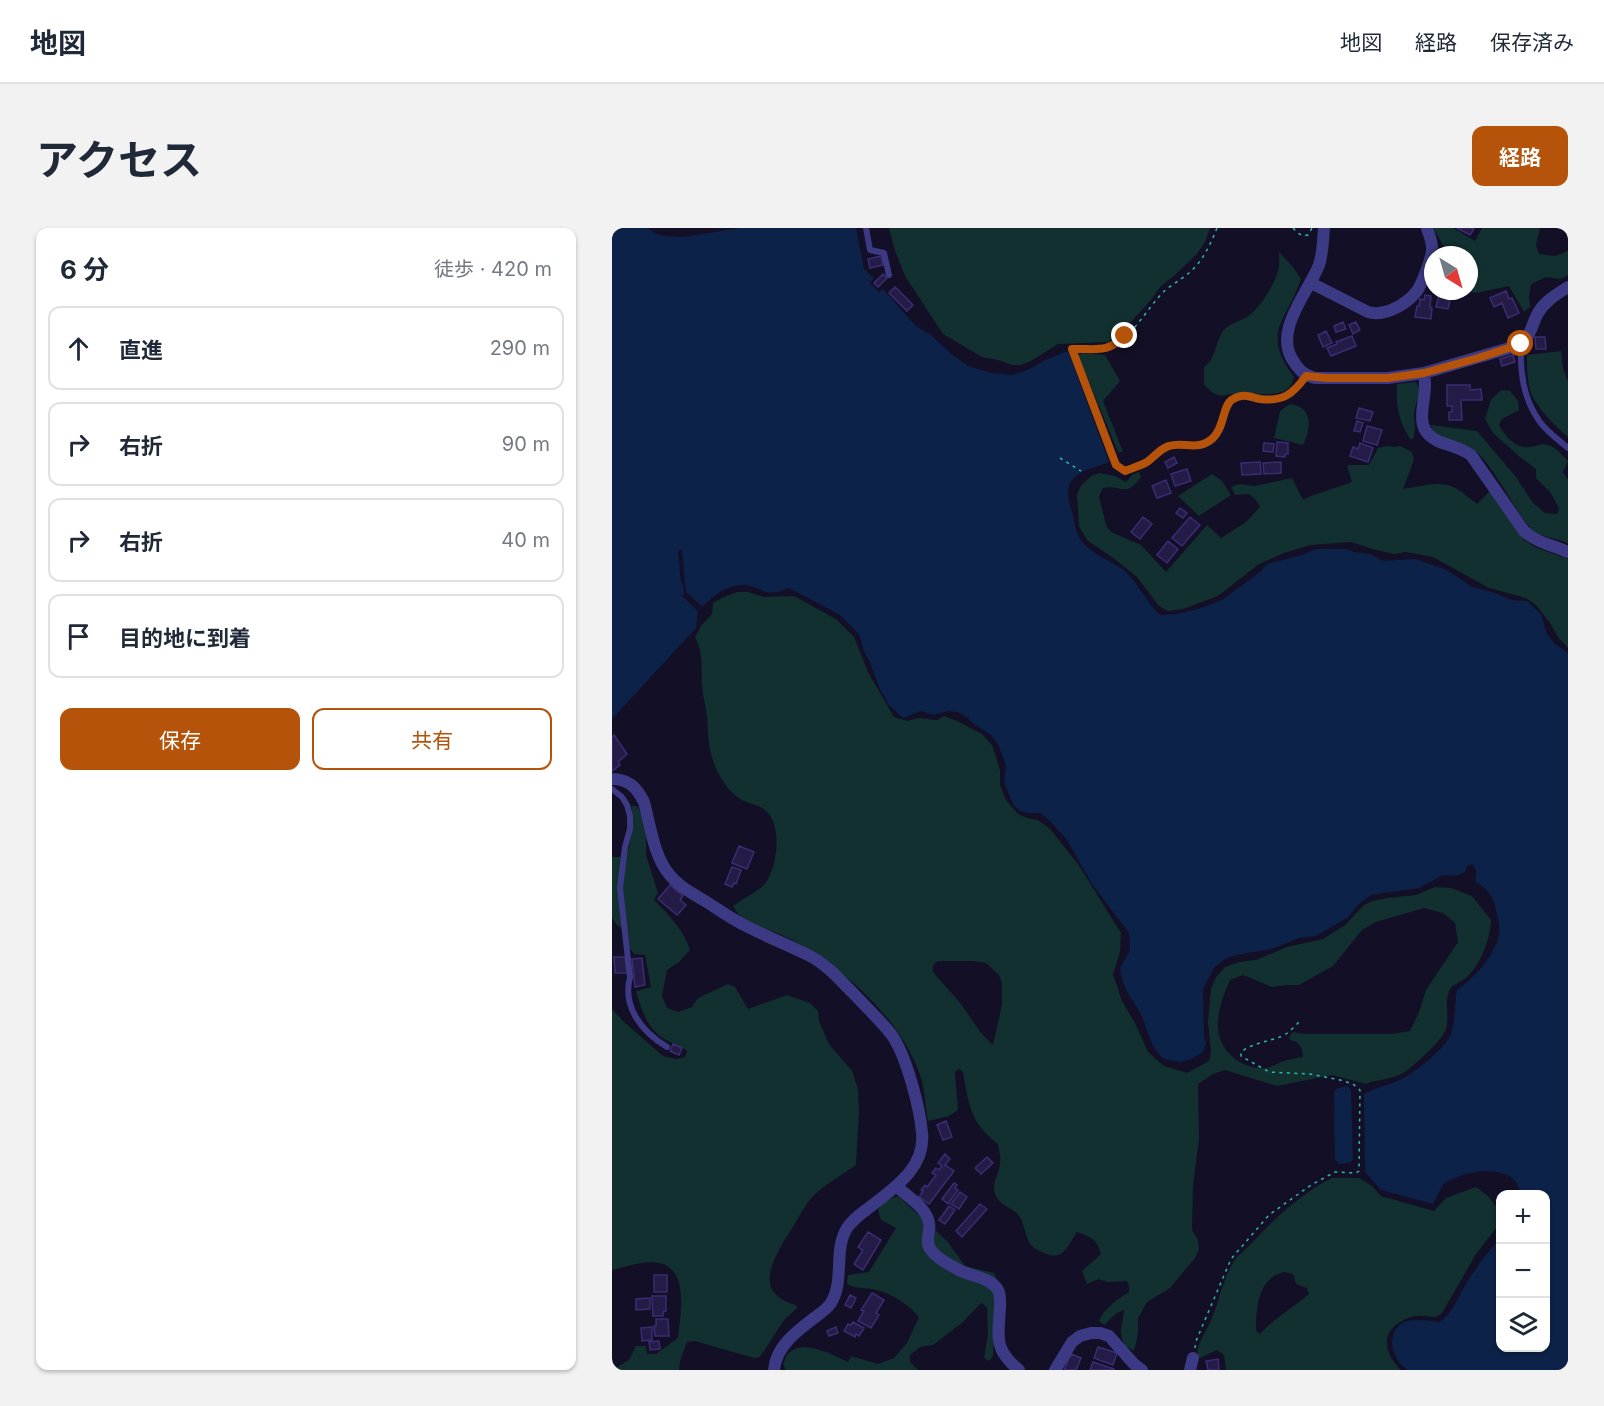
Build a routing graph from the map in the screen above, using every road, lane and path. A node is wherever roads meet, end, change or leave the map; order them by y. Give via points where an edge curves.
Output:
1 (866, 228) edge
2 (1217, 228) edge
3 (1293, 228) edge
4 (1312, 228) edge
5 (1324, 228) edge
6 (1427, 228) edge
7 (889, 275) dead end
8 (1311, 283) junction
9 (1568, 287) edge
10 (1521, 344) junction
11 (1072, 349) joint
12 (1424, 373) junction
13 (1306, 376) junction
14 (1568, 448) edge
15 (1060, 458) dead end
16 (1081, 471) dead end
17 (1568, 552) edge
18 (612, 779) edge
19 (612, 789) edge
20 (1300, 1021) dead end
21 (667, 1047) dead end
22 (896, 1186) junction
23 (1191, 1364) edge
24 (774, 1370) edge
25 (1019, 1370) edge
26 (1055, 1370) edge
27 (1142, 1370) edge

1 - 7 lane via 870,250 884,253
2 - 11 path via 1192,271 1159,296 1115,345 1106,349
3 - 4 path via 1303,236
5 - 8 street via 1319,264
6 - 8 street via 1432,251 1417,290 1402,305 1376,315
8 - 13 street via 1288,327 1286,342 1292,359
9 - 10 street via 1545,304 1531,334
10 - 12 street
10 - 14 lane via 1522,381 1530,406 1540,424
11 - 13 lane via 1116,465 1125,471 1143,464 1167,446 1206,443 1218,432 1232,399 1249,395 1277,399 1289,395
12 - 13 street via 1388,378
12 - 17 street via 1422,424 1427,434 1471,454 1524,531 1538,542
15 - 16 path
18 - 22 street via 627,781 640,794 660,861 676,882 744,925 822,963 891,1034 905,1062 922,1134 920,1156
19 - 21 lane via 622,797 630,816 620,888 630,977 627,989 636,1018 654,1040
20 - 23 path via 1283,1037 1254,1044 1241,1056 1269,1072 1310,1074 1353,1084 1360,1090 1359,1171 1335,1172 1269,1215 1231,1259 1196,1341
22 - 24 street via 847,1228 832,1301 792,1335
22 - 25 street via 927,1215 930,1250 998,1290 998,1339 1001,1349
26 - 27 street via 1072,1342 1091,1333 1109,1336

